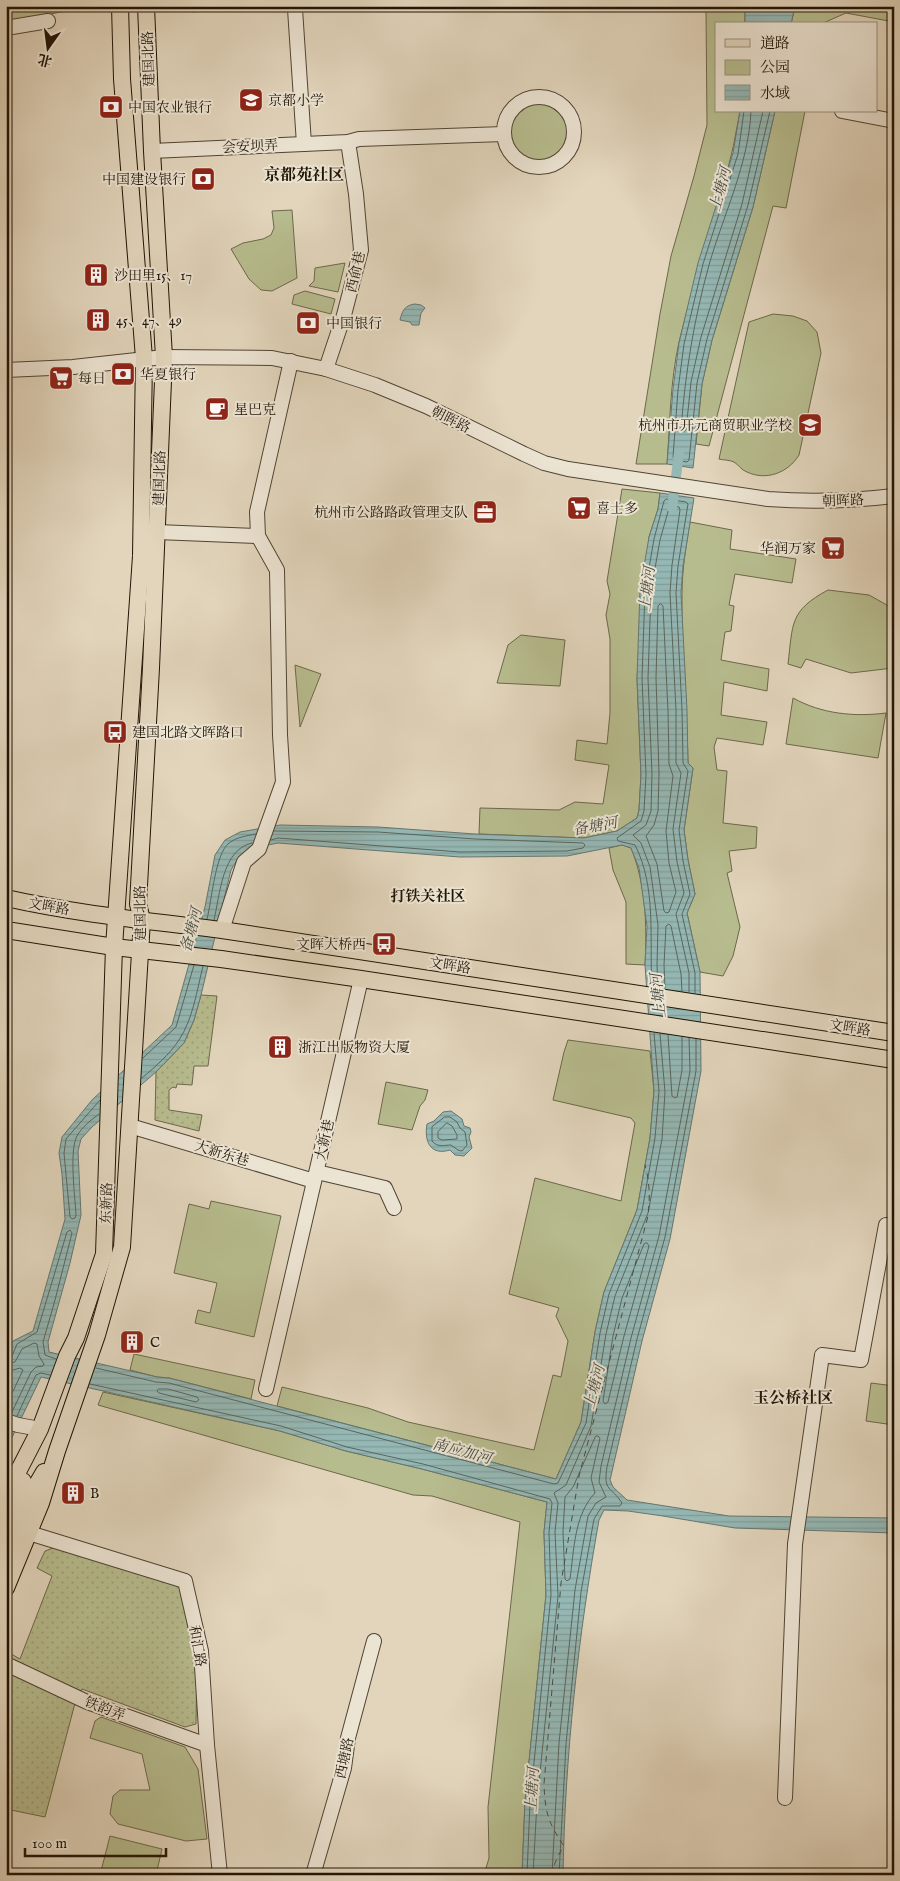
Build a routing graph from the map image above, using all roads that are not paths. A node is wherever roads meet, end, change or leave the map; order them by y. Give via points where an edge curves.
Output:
1 (120, 6) edge
2 (146, 6) edge
3 (295, 9) dead end
4 (48, 21) dead end
5 (6, 28) edge
6 (847, 112) edge
7 (894, 121) edge
8 (504, 134) junction
9 (348, 142) junction
10 (304, 144) junction
11 (152, 151) junction
12 (164, 357) junction
13 (144, 358) junction
14 (291, 361) junction
15 (326, 369) junction
16 (6, 370) edge
17 (894, 496) edge
18 (157, 532) junction
19 (258, 536) junction
20 (6, 898) edge
21 (35, 904) junction
22 (6, 905) edge
23 (116, 917) junction
24 (142, 920) junction
25 (6, 930) edge
26 (222, 930) junction
27 (114, 947) junction
28 (140, 950) junction
29 (361, 979) junction
30 (894, 1033) edge
31 (894, 1060) edge
32 (130, 1126) junction
33 (315, 1176) junction
34 (394, 1208) dead end
35 (894, 1226) edge
36 (266, 1389) dead end
37 (12, 1423) edge
38 (40, 1429) junction
39 (31, 1445) junction
40 (57, 1451) junction
41 (6, 1495) edge
42 (6, 1524) edge
43 (29, 1533) junction
44 (6, 1555) edge
45 (6, 1588) edge
46 (374, 1641) dead end
47 (6, 1664) edge
48 (207, 1745) junction
49 (785, 1798) dead end
50 (220, 1875) edge
51 (314, 1875) edge

1 - 13 main road, 建国北路 via 122,79
2 - 11 main road, 建国北路
3 - 10 street
4 - 5 street
6 - 7 street
8 - 8 street via 508,149 515,158 536,167 558,162 572,144 574,133 563,107 548,98 536,97 514,106 507,116
8 - 9 street, 会安坝弄
9 - 10 street, 会安坝弄
9 - 15 street, 西俞巷 via 361,250
10 - 11 street, 会安坝弄
11 - 12 main road, 建国北路
12 - 13 street, 朝晖路
12 - 14 street, 朝晖路 via 250,356
12 - 18 main road, 建国北路
13 - 16 street, 朝晖路
13 - 23 main road, 建国北路 via 141,556
14 - 15 street, 朝晖路
14 - 19 street via 257,512
15 - 17 street, 朝晖路 via 376,385 544,463 568,469 799,502
18 - 19 street
18 - 24 main road, 建国北路 via 138,904
19 - 26 street via 277,570 283,782 259,849 244,862
20 - 21 main road, 文晖路
21 - 22 main road
21 - 23 main road, 文晖路
23 - 24 main road, 文晖路
23 - 27 main road, 建国北路
24 - 26 main road, 文晖路
24 - 28 main road, 建国北路
25 - 27 main road, 文晖路
26 - 30 main road, 文晖路
27 - 28 main road, 文晖路
27 - 38 main road, 东新路 via 104,1254 76,1338
28 - 29 main road, 文晖路
28 - 32 main road, 东新路
29 - 31 main road, 文晖路
29 - 33 street, 大新巷
32 - 33 street, 大新东巷
32 - 40 main road, 东新路 via 122,1247
33 - 34 street, 大新东巷 via 385,1188
33 - 36 street, 大新巷
35 - 49 street via 886,1225 861,1360 822,1355 795,1544
37 - 38 street
38 - 39 main road, 东新路
39 - 41 main road, 东新路
39 - 42 main road, 东新路 via 22,1486
40 - 43 main road, 东新路
40 - 44 main road, 东新路 via 30,1496
43 - 45 main road, 东新路
43 - 48 street, 和汇路 via 185,1581 201,1651
46 - 51 street, 西塘路
47 - 48 street, 铁韵弄 via 87,1702
48 - 50 street, 和汇路

